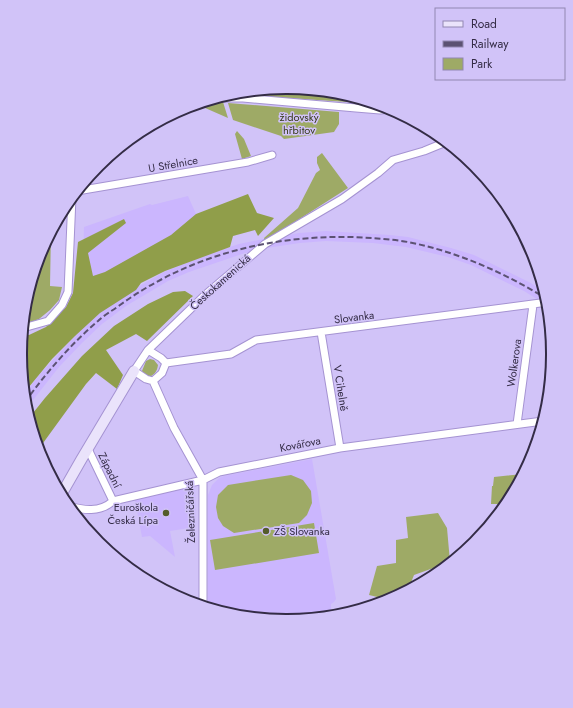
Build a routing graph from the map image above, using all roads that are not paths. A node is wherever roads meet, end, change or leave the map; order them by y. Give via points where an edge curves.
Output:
1 (244, 98) edge
2 (374, 110) edge
3 (439, 144) edge
4 (272, 155) dead end
5 (86, 189) edge
6 (71, 209) edge
7 (541, 303) edge
8 (533, 305) junction
9 (29, 327) edge
10 (321, 332) junction
11 (148, 350) junction
12 (166, 363) junction
13 (134, 371) junction
14 (153, 381) junction
15 (537, 422) edge
16 (517, 424) junction
17 (340, 448) junction
18 (88, 449) junction
19 (203, 480) junction
20 (65, 488) edge
21 (113, 501) junction
22 (78, 508) edge
23 (203, 600) edge

1 - 2 street
3 - 11 street, Českokamenická via 393,160 342,199 265,244 204,296
4 - 5 street, U Střelnice via 248,162
6 - 9 street via 68,292 62,305 48,321
7 - 8 street, Slovanka
8 - 10 street, Slovanka
8 - 16 street, Wolkerova
10 - 12 street, Slovanka via 256,340 231,354
10 - 17 street, V Cihelně
11 - 12 street
11 - 13 street, Českokamenická
12 - 14 street via 162,374
13 - 14 street
13 - 18 street, Českokamenická
14 - 19 street, Železničářská via 174,428
15 - 16 street, Kovářova
16 - 17 street, Kovářova
17 - 19 street, Kovářova via 219,472
18 - 20 street, Českokamenická
18 - 21 street, Západní
19 - 21 street, Kovářova
19 - 23 street, Železničářská
21 - 22 street, Kovářova via 105,507 92,510

